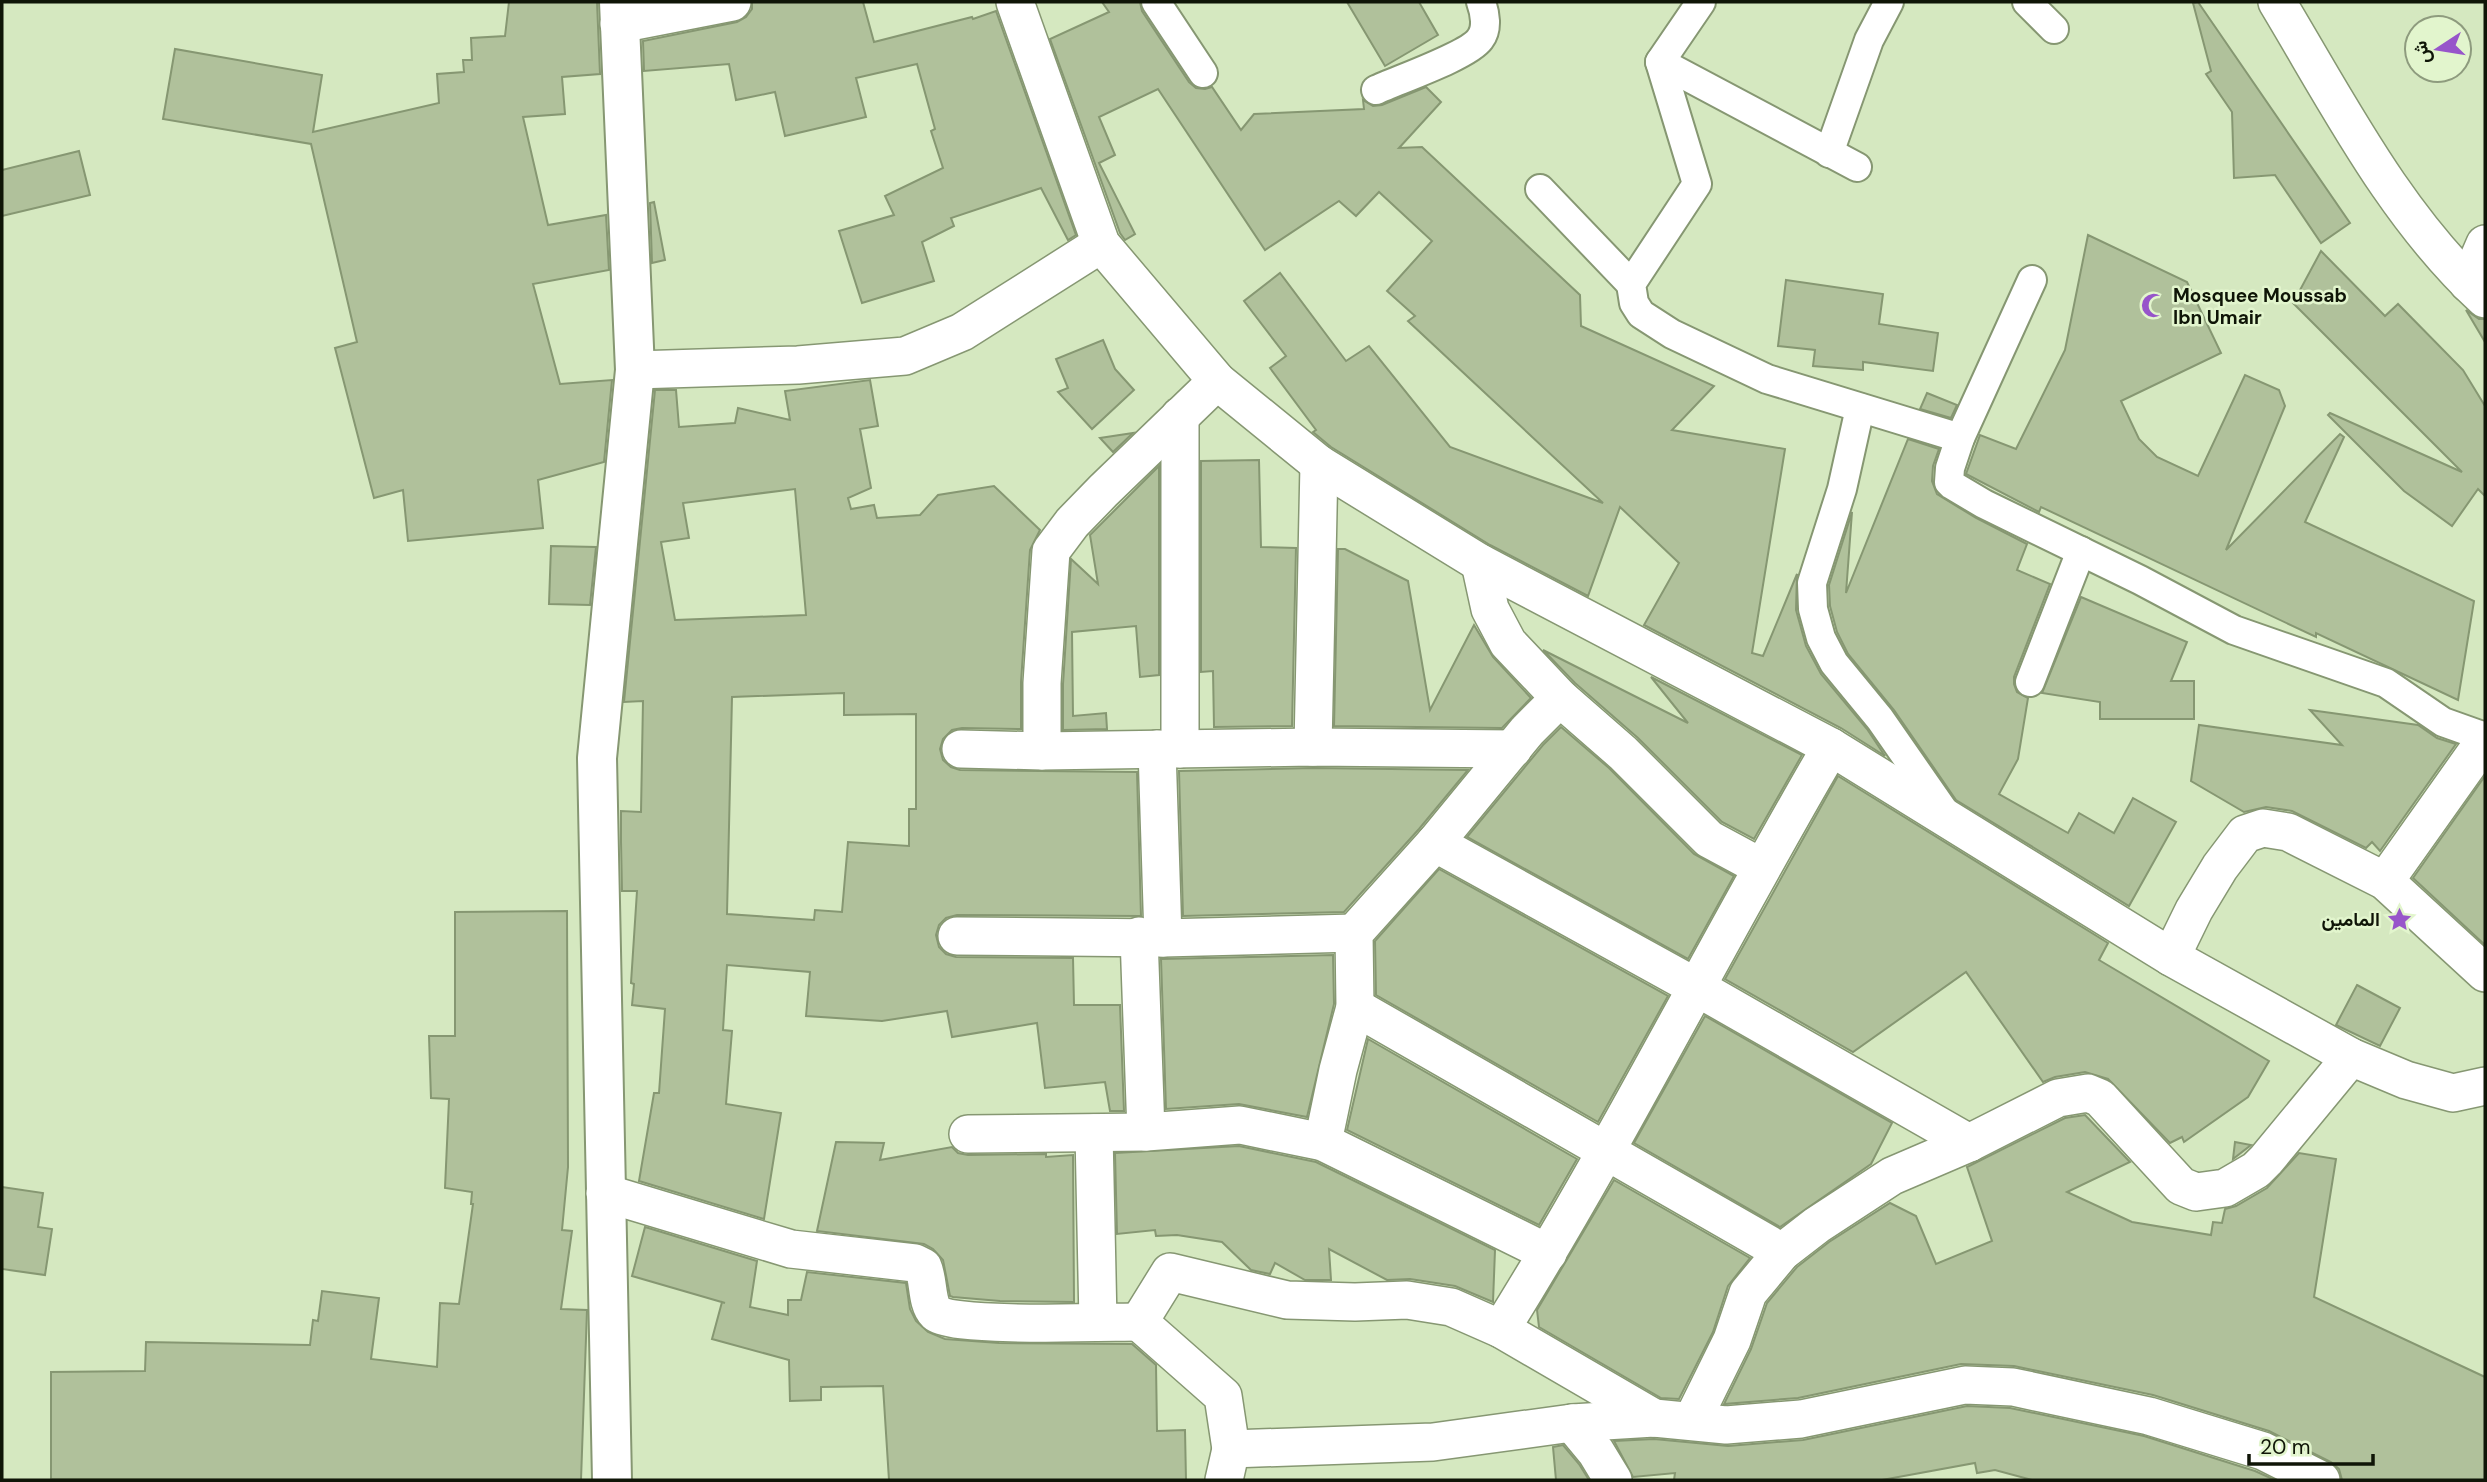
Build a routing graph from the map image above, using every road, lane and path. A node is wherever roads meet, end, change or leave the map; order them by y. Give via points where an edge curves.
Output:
1 (732, 2) edge
2 (1015, 2) edge
3 (1156, 2) edge
4 (1481, 2) edge
5 (1701, 2) edge
6 (1889, 2) edge
7 (2027, 2) edge
8 (2277, 2) edge
9 (619, 13) edge
10 (2054, 29) dead end
11 (1660, 62) junction
12 (1203, 73) dead end
13 (1376, 90) dead end
14 (1829, 153) junction
15 (1857, 167) dead end
16 (1540, 189) dead end
17 (1101, 244) junction
18 (2485, 244) edge
19 (2032, 280) dead end
20 (1631, 284) junction
21 (2476, 291) edge
22 (635, 370) junction
23 (1217, 381) junction
24 (1860, 408) junction
25 (1180, 416) junction
26 (1960, 438) junction
27 (1319, 464) junction
28 (2081, 551) junction
29 (1480, 563) junction
30 (2031, 682) dead end
31 (1560, 698) junction
32 (2485, 738) edge
33 (1313, 747) junction
34 (1831, 747) junction
35 (961, 749) dead end
36 (1169, 749) junction
37 (1513, 749) junction
38 (1042, 751) junction
39 (1952, 822) junction
40 (1435, 843) junction
41 (1761, 867) junction
42 (2385, 881) junction
43 (1354, 933) junction
44 (957, 936) dead end
45 (1151, 937) junction
46 (2171, 957) junction
47 (2485, 973) edge
48 (1696, 987) junction
49 (1355, 1007) junction
50 (2351, 1057) junction
51 (2485, 1086) edge
52 (1146, 1132) junction
53 (1094, 1133) junction
54 (968, 1134) dead end
55 (1323, 1142) junction
56 (1969, 1143) junction
57 (1606, 1150) junction
58 (605, 1194) junction
59 (1782, 1252) junction
60 (1548, 1253) junction
61 (1098, 1322) junction
62 (1139, 1322) junction
63 (1501, 1329) junction
64 (1654, 1419) junction
65 (1692, 1421) junction
66 (1572, 1423) junction
67 (1227, 1465) edge
68 (612, 1480) edge
69 (1613, 1480) edge
70 (2321, 1480) edge

1 - 9 street
2 - 17 street
3 - 12 street
4 - 13 street via 1485,13 1479,41
5 - 11 street
6 - 14 street via 1870,40
7 - 10 street
8 - 21 street via 2412,220
9 - 22 main road
11 - 14 street
11 - 20 street via 1698,184
14 - 15 street
16 - 20 street
17 - 22 street via 962,332 905,356
17 - 23 street
18 - 21 street
19 - 26 street
20 - 24 street via 1641,314 1672,334 1767,379
22 - 58 main road via 597,758
23 - 25 street
23 - 27 street
24 - 26 street
24 - 39 street via 1842,489 1812,583 1813,609 1834,663 1880,719
25 - 36 street
25 - 38 street via 1072,523 1051,551
26 - 28 street via 1950,468 1952,485
27 - 29 street
27 - 33 street
28 - 30 street
28 - 32 street via 2234,630 2386,683 2444,722
29 - 31 street via 1490,609 1508,643
29 - 34 street
31 - 37 street
31 - 41 street via 1709,839
32 - 42 street
33 - 36 street
33 - 37 street
34 - 39 street
34 - 41 street
35 - 38 street
36 - 38 street
36 - 45 street
37 - 40 street
39 - 46 street
40 - 43 street
40 - 48 street
41 - 48 street
42 - 46 street via 2288,832 2254,830 2245,834 2220,867
42 - 47 street
43 - 45 street
43 - 49 street
44 - 45 street
45 - 52 street
46 - 50 street
48 - 56 street
48 - 57 street
49 - 55 street
49 - 57 street
50 - 51 street via 2406,1080 2454,1093
50 - 56 street via 2266,1160 2225,1188 2196,1192 2181,1186 2109,1105 2088,1093 2058,1098
52 - 53 street
52 - 55 street via 1240,1125
53 - 54 street
53 - 61 street
55 - 60 street
56 - 59 street via 1892,1176
57 - 59 street
57 - 60 street
58 - 61 street via 791,1249 915,1263 923,1267 932,1306 940,1316
58 - 68 main road
59 - 65 street via 1748,1293 1732,1339
60 - 63 street
61 - 62 street
62 - 63 street via 1170,1272 1287,1300 1407,1300 1440,1305
62 - 67 street via 1223,1396
63 - 64 street
64 - 65 street
64 - 66 street
65 - 70 street via 1726,1425 1801,1419 1965,1385 2013,1387 2148,1416 2263,1451
66 - 67 street
66 - 69 street

